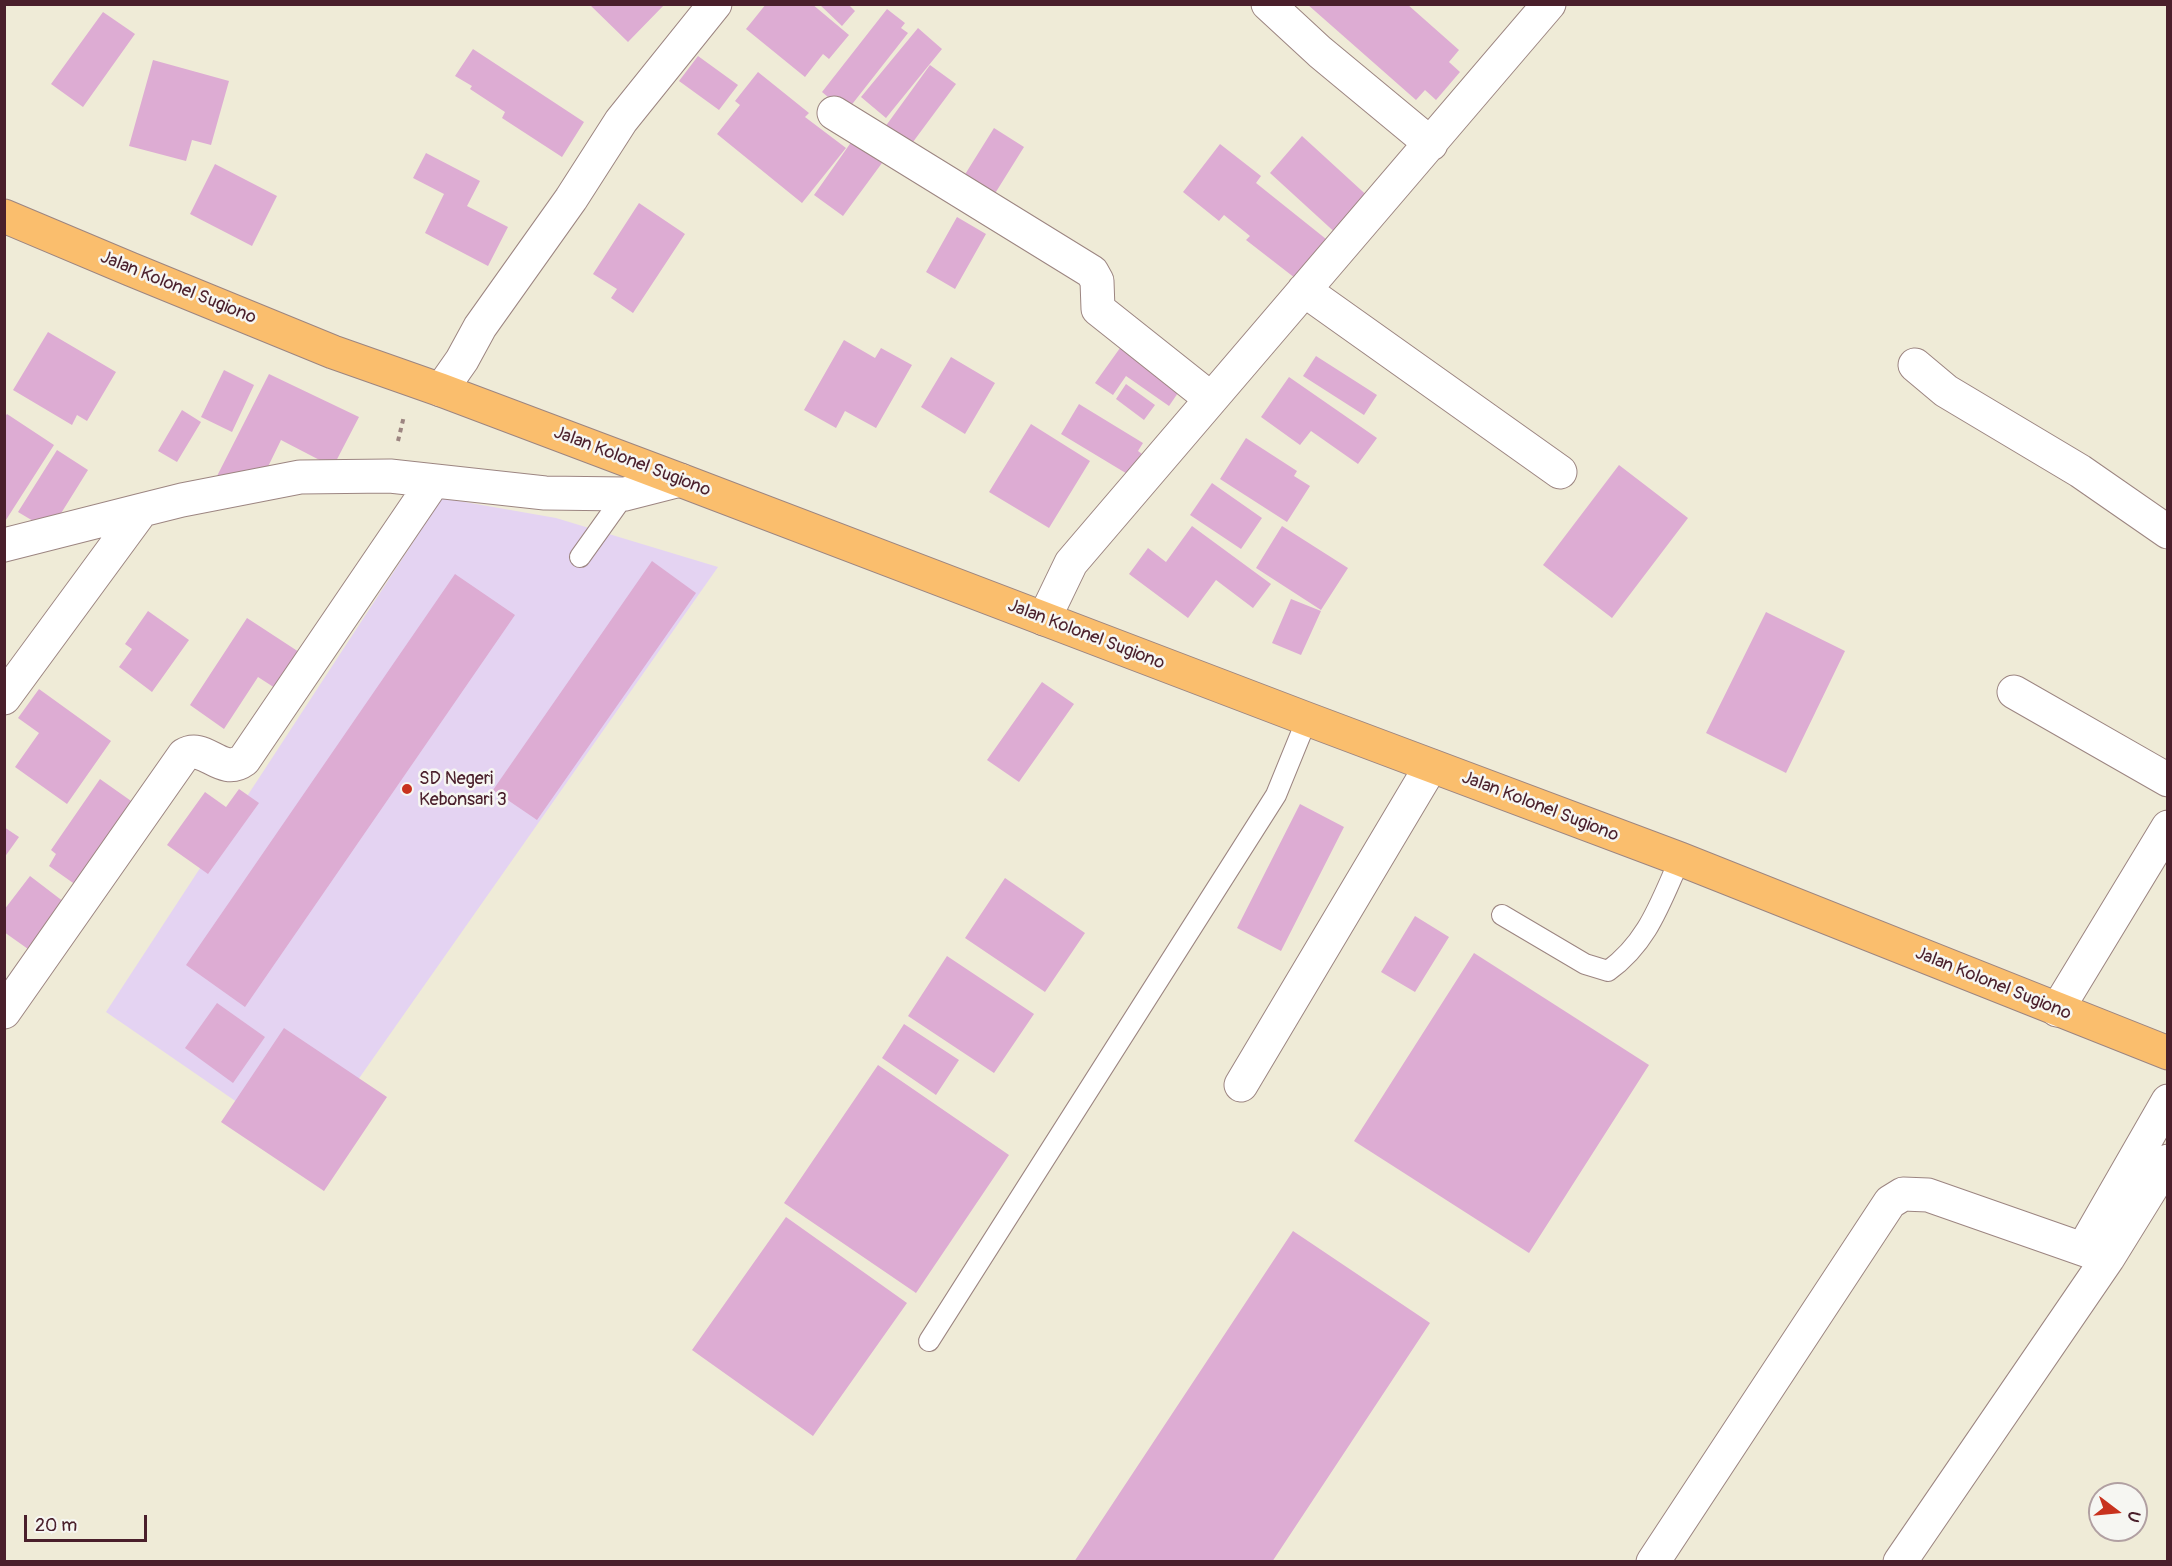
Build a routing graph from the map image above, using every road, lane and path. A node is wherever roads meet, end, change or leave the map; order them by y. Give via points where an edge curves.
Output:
1 (715, 4) edge
2 (1268, 4) edge
3 (1549, 4) edge
4 (834, 113) dead end
5 (1431, 144) junction
6 (4, 216) edge
7 (1304, 290) junction
8 (1915, 365) dead end
9 (441, 390) junction
10 (1210, 398) junction
11 (1560, 472) dead end
12 (680, 480) junction
13 (434, 482) junction
14 (625, 494) junction
15 (142, 510) junction
16 (2168, 532) edge
17 (4, 545) edge
18 (580, 557) dead end
19 (1044, 619) junction
20 (2014, 692) dead end
21 (4, 698) edge
22 (1307, 720) junction
23 (1431, 766) junction
24 (2168, 780) edge
25 (2168, 826) edge
26 (1680, 859) junction
27 (1502, 915) dead end
28 (2056, 1010) junction
29 (4, 1012) edge
30 (2168, 1053) edge
31 (1241, 1085) dead end
32 (2168, 1101) edge
33 (2168, 1161) edge
34 (2095, 1253) junction
35 (929, 1341) dead end
36 (1653, 1562) edge
37 (1900, 1562) edge

1 - 9 street via 621,121
2 - 5 street
3 - 5 street
4 - 10 street via 1092,272 1097,281 1098,309
5 - 7 street
6 - 9 main road, Jalan Kolonel Sugiono via 322,347
7 - 10 street
7 - 11 street
8 - 16 street via 1946,391 2080,471
9 - 12 main road, Jalan Kolonel Sugiono
10 - 19 street via 1071,563
12 - 14 street
12 - 19 main road, Jalan Kolonel Sugiono
13 - 14 street via 545,493
13 - 15 street via 390,476 300,477
13 - 29 street via 244,760 228,766 198,752 184,755
14 - 18 lane
15 - 17 street
15 - 21 street
19 - 22 main road, Jalan Kolonel Sugiono
20 - 24 street
22 - 23 main road, Jalan Kolonel Sugiono
22 - 35 lane via 1276,795
23 - 26 main road, Jalan Kolonel Sugiono
23 - 31 street
25 - 28 street
26 - 27 lane via 1646,934 1626,958 1608,971 1585,964
26 - 28 main road, Jalan Kolonel Sugiono
28 - 30 main road, Jalan Kolonel Sugiono
32 - 34 street
33 - 34 street
34 - 36 street via 1928,1195 1903,1194 1890,1202
34 - 37 street

